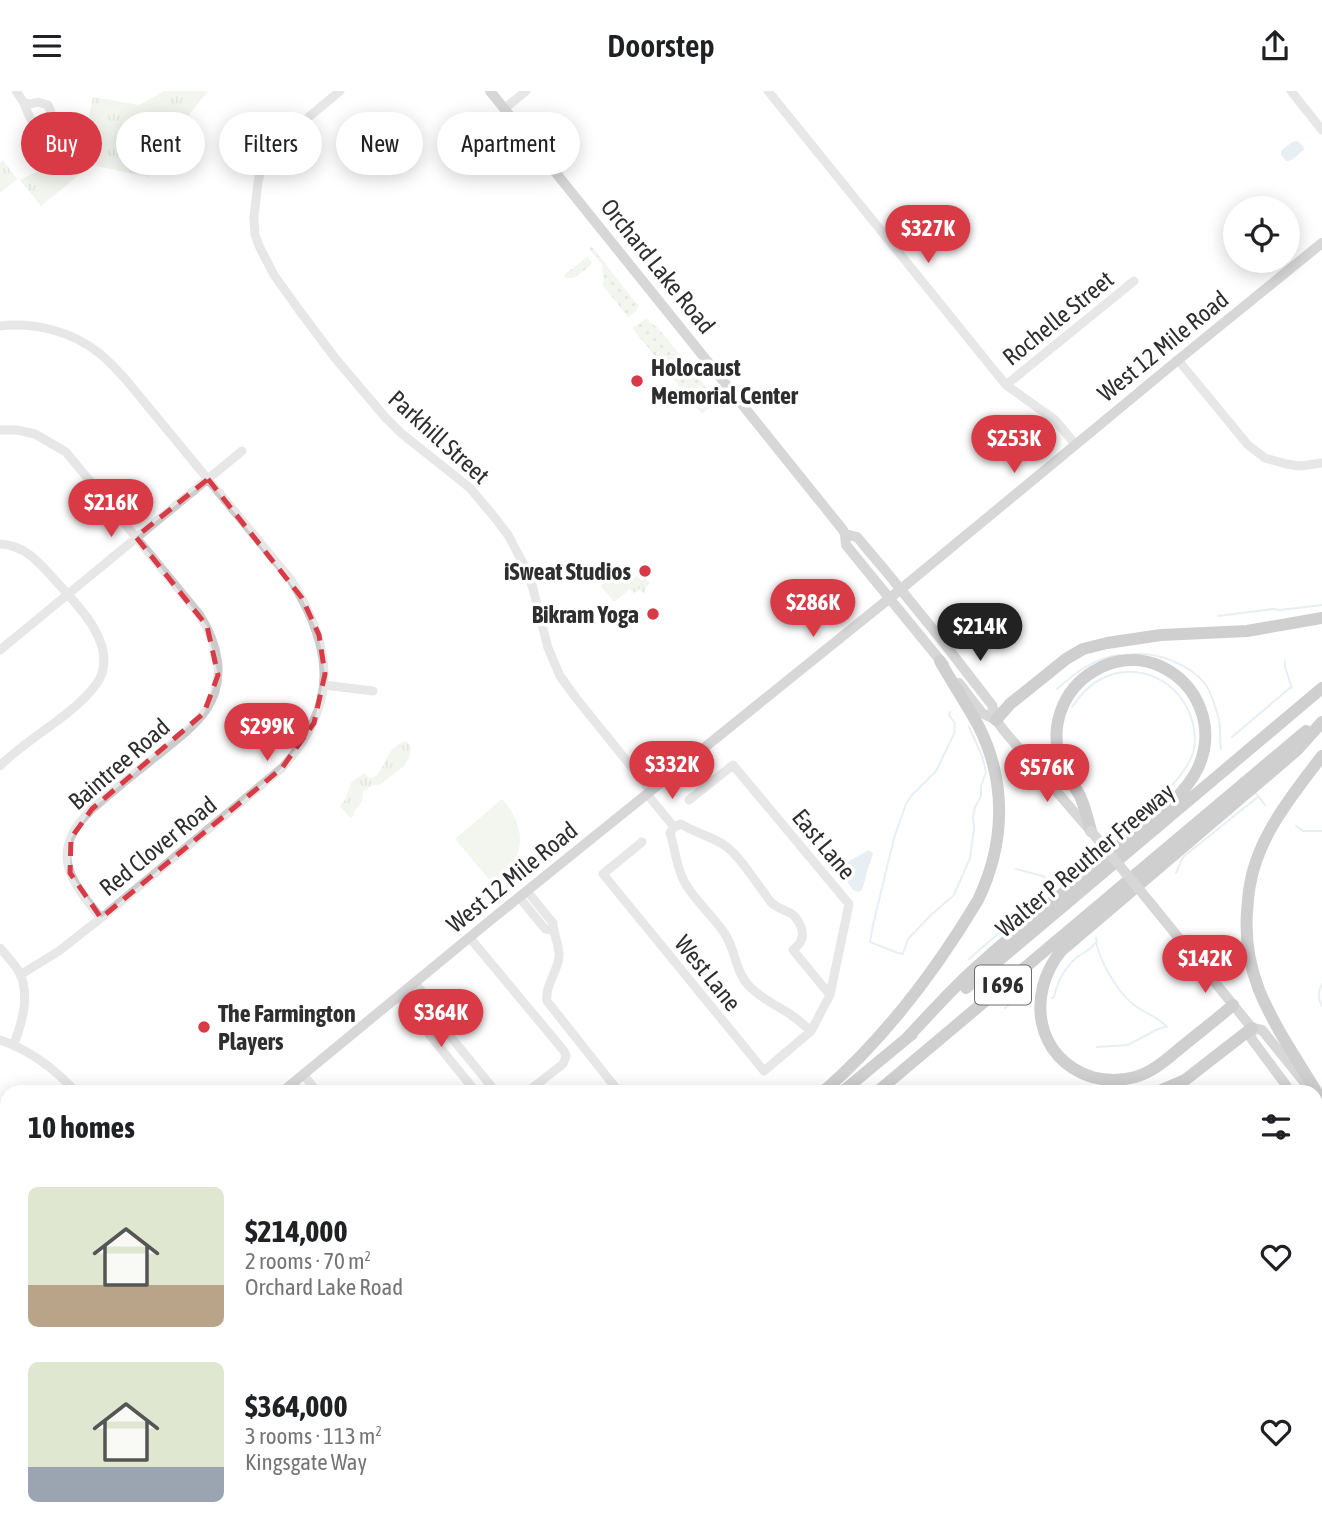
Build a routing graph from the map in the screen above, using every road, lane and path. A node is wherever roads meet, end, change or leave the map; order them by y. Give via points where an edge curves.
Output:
1 (16, 91) edge
2 (341, 91) edge
3 (490, 91) edge
4 (526, 91) edge
5 (768, 91) edge
6 (1291, 91) edge
7 (24, 103) dead end
8 (504, 109) junction
9 (1322, 130) edge
10 (1320, 248) edge
11 (1134, 281) dead end
12 (0, 326) edge
13 (1178, 359) junction
14 (1006, 385) junction
15 (0, 430) edge
16 (1076, 445) junction
17 (242, 451) dead end
18 (1322, 463) edge
19 (208, 479) junction
20 (845, 534) junction
21 (136, 537) junction
22 (0, 544) edge
23 (901, 589) junction
24 (67, 594) junction
25 (889, 598) junction
26 (1322, 618) edge
27 (0, 650) edge
28 (940, 661) junction
29 (324, 685) junction
30 (1322, 688) edge
31 (373, 691) dead end
32 (996, 720) junction
33 (1322, 720) edge
34 (1322, 756) edge
35 (0, 766) edge
36 (649, 792) junction
37 (689, 800) dead end
38 (674, 827) junction
39 (1091, 831) junction
40 (642, 842) dead end
41 (523, 894) junction
42 (101, 918) junction
43 (470, 938) junction
44 (0, 949) edge
45 (20, 975) junction
46 (415, 983) junction
47 (830, 995) junction
48 (399, 997) junction
49 (1233, 1005) junction
50 (821, 1012) joint
51 (1252, 1028) junction
52 (811, 1031) junction
53 (0, 1039) edge
54 (906, 1039) junction
55 (14, 1044) junction
56 (303, 1075) junction
57 (69, 1085) edge
58 (298, 1085) edge
59 (311, 1085) edge
60 (467, 1085) edge
61 (490, 1085) edge
62 (536, 1085) edge
63 (613, 1085) edge
64 (830, 1085) edge
65 (850, 1085) edge
66 (885, 1085) edge
67 (1173, 1085) edge
68 (1286, 1085) edge
69 (1306, 1085) edge
70 (1312, 1085) edge

1 - 7 street
2 - 36 street, Parkhill Street via 280,141 261,170 254,217 260,248 299,310 385,417 470,488 508,535 532,585 560,676
3 - 8 main road, Orchard Lake Road
4 - 8 street
5 - 14 street
6 - 9 street
8 - 20 main road, Orchard Lake Road
10 - 13 main road, West 12 Mile Road
11 - 14 street, Rochelle Street
12 - 19 street, Red Clover Road via 51,329 100,353
13 - 16 main road, West 12 Mile Road
13 - 18 street via 1248,445 1286,464
14 - 16 street via 1055,420
15 - 21 street, Baintree Road via 35,434 66,452
16 - 23 main road, West 12 Mile Road
17 - 19 street
19 - 21 street
19 - 29 street, Red Clover Road via 302,597 319,635
20 - 23 main road, Orchard Lake Road via 857,537
20 - 25 main road, Orchard Lake Road via 846,545
21 - 24 street
21 - 42 street, Baintree Road via 207,626 216,650 218,675 204,713 82,818 71,838 67,849 70,873
22 - 24 street via 32,556
23 - 25 main road, West 12 Mile Road
23 - 32 main road, Orchard Lake Road via 992,705
24 - 27 street
24 - 35 street via 99,638 102,675 76,705
25 - 28 main road, Orchard Lake Road
25 - 36 main road, West 12 Mile Road
26 - 32 highway via 1247,631 1161,635 1083,649
28 - 32 main road, Orchard Lake Road via 982,713
28 - 64 highway via 979,727 996,772 1000,812 995,856 978,900 916,992 876,1042
29 - 31 street
29 - 42 street, Red Clover Road via 307,737 282,768
30 - 54 highway, Walter P Reuther Freeway / I 696
32 - 39 main road, Orchard Lake Road
33 - 49 highway via 1297,750 1061,951 1044,980 1040,1006 1046,1035 1060,1058 1080,1072 1115,1080 1154,1068
33 - 66 highway, Walter P Reuther Freeway / I 696
34 - 70 highway via 1275,822 1259,856 1250,885 1245,932 1260,991
36 - 38 street, Parkhill Street
36 - 41 main road, West 12 Mile Road
37 - 47 street, East Lane via 733,765 849,904
38 - 47 street via 681,824 726,846 775,905 796,918 803,933 793,950
38 - 52 street via 670,833 683,880 726,936 744,980 761,998
39 - 49 main road, Orchard Lake Road, bridge
39 - 54 highway via 1058,750 1059,712 1084,677 1104,665 1129,660 1155,664 1183,681 1205,721 1204,752 1187,786 979,965
40 - 52 street, West Lane via 603,874 764,1071
41 - 43 main road, West 12 Mile Road
41 - 63 street via 553,923 559,958 547,1001
42 - 45 street, Red Clover Road
43 - 46 main road, West 12 Mile Road
43 - 62 street via 564,1051 563,1064
44 - 45 street
45 - 55 street via 24,1011
46 - 48 main road, West 12 Mile Road
46 - 61 street via 437,1020
47 - 50 street, East Lane
48 - 56 main road, West 12 Mile Road
48 - 60 street
49 - 51 main road, Orchard Lake Road
50 - 52 street, West Lane
51 - 67 highway
51 - 68 main road, Orchard Lake Road via 1251,1038
51 - 69 main road, Orchard Lake Road via 1262,1030
53 - 55 street
54 - 65 highway, Walter P Reuther Freeway / I 696
55 - 57 street via 51,1067
56 - 58 main road, West 12 Mile Road
56 - 59 street

